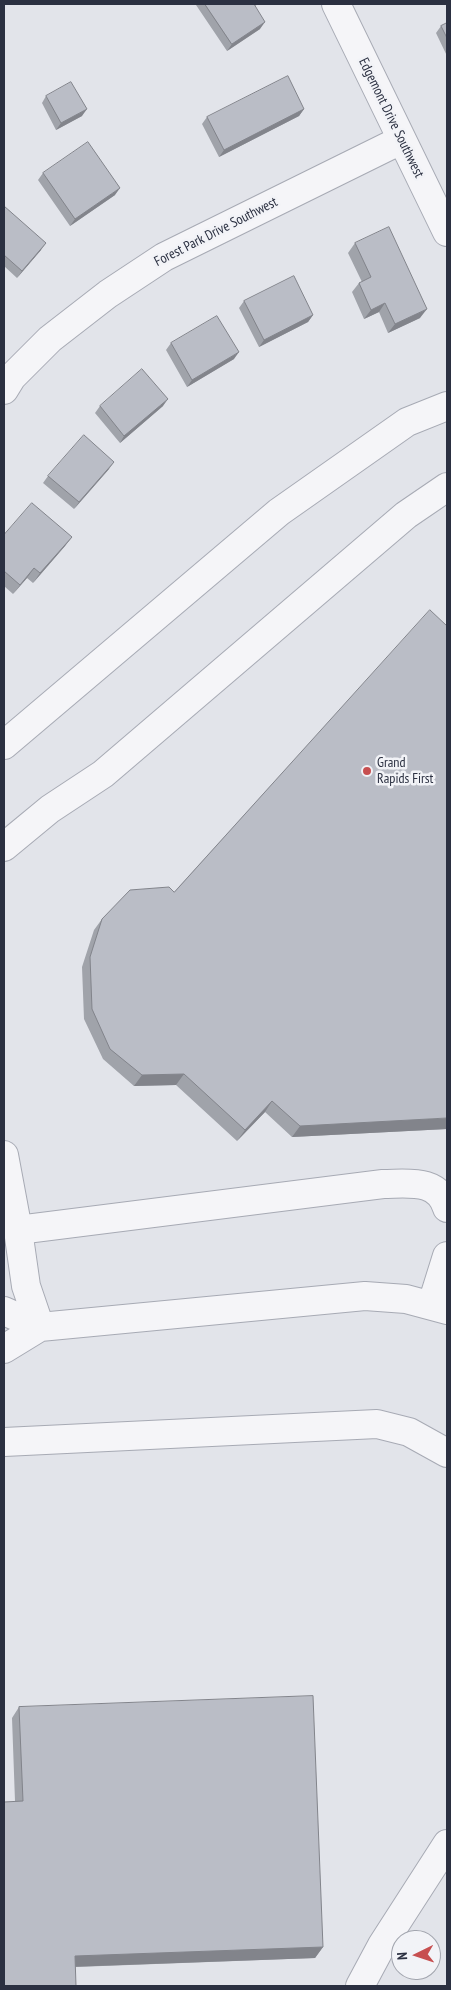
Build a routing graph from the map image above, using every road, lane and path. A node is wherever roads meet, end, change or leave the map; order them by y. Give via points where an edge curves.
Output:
1 (336, 4) edge
2 (401, 140) junction
3 (447, 232) edge
4 (7, 379) edge
5 (447, 406) edge
6 (447, 487) edge
7 (4, 745) edge
8 (4, 847) edge
9 (4, 1155) edge
10 (7, 1184) edge
11 (447, 1208) edge
12 (18, 1230) junction
13 (447, 1256) edge
14 (440, 1307) edge
15 (4, 1311) edge
16 (40, 1328) junction
17 (4, 1348) edge
18 (4, 1442) edge
19 (447, 1453) edge
20 (447, 1844) edge
21 (360, 1986) edge

1 - 2 street, Edgemont Drive Southwest
2 - 3 street, Edgemont Drive Southwest
2 - 4 street, Forest Park Drive Southwest via 164,257 108,294
5 - 7 street via 408,422 279,512
6 - 8 street via 406,515 103,774 50,809
9 - 10 street
10 - 12 street
11 - 12 street via 438,1190 431,1186 383,1184
12 - 16 street via 26,1286
13 - 14 street
14 - 16 street via 386,1296 365,1296
15 - 16 street
16 - 17 street
18 - 19 street via 377,1424 408,1432
20 - 21 street via 382,1945

